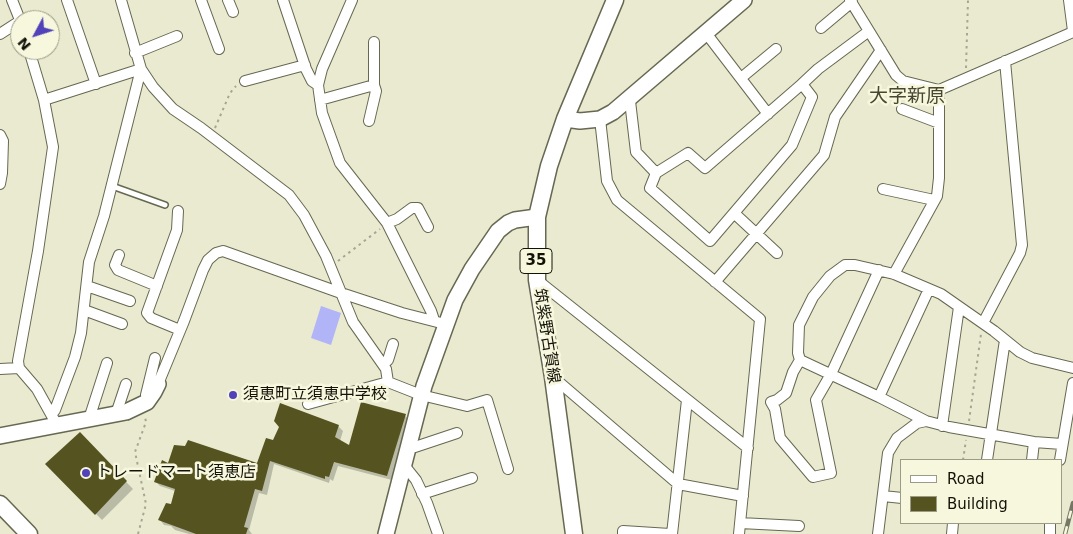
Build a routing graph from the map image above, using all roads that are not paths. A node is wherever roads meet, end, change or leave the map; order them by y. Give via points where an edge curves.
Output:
1 (67, 0) edge
2 (121, 0) edge
3 (201, 0) edge
4 (228, 0) edge
5 (282, 0) edge
6 (352, 0) edge
7 (615, 0) edge
8 (744, 0) edge
9 (1069, 0) edge
10 (851, 1) edge
11 (233, 12) dead end
12 (822, 28) dead end
13 (869, 31) junction
14 (706, 32) junction
15 (1073, 32) edge
16 (177, 36) dead end
17 (374, 42) dead end
18 (219, 49) dead end
19 (776, 49) dead end
20 (881, 50) junction
21 (135, 52) junction
22 (32, 60) edge
23 (1005, 61) junction
24 (304, 65) junction
25 (141, 69) junction
26 (741, 78) junction
27 (245, 81) road end
28 (96, 84) junction
29 (802, 84) junction
30 (318, 85) junction
31 (374, 85) junction
32 (939, 90) junction
33 (44, 100) junction
34 (320, 100) junction
35 (630, 101) dead end
36 (902, 109) dead end
37 (768, 114) junction
38 (565, 119) junction
39 (600, 120) junction
40 (369, 121) dead end
41 (939, 123) junction
42 (0, 135) edge
43 (656, 173) junction
44 (0, 184) edge
45 (111, 186) junction
46 (883, 189) dead end
47 (934, 200) junction
48 (165, 205) dead end
49 (178, 211) dead end
50 (734, 213) junction
51 (536, 217) junction
52 (387, 223) junction
53 (428, 227) dead end
54 (757, 234) junction
55 (777, 253) dead end
56 (119, 255) dead end
57 (879, 270) junction
58 (894, 274) junction
59 (537, 280) junction
60 (715, 282) junction
61 (87, 286) junction
62 (157, 286) junction
63 (929, 289) junction
64 (342, 293) junction
65 (130, 301) dead end
66 (959, 307) junction
67 (84, 310) junction
68 (440, 322) junction
69 (983, 323) junction
70 (122, 324) dead end
71 (180, 330) junction
72 (1005, 340) junction
73 (393, 344) dead end
74 (155, 358) dead end
75 (800, 360) junction
76 (107, 363) dead end
77 (382, 364) junction
78 (18, 368) junction
79 (1073, 368) edge
80 (0, 369) edge
81 (831, 374) junction
82 (553, 377) junction
83 (388, 382) junction
84 (1073, 383) edge
85 (126, 384) dead end
86 (158, 384) joint
87 (421, 395) junction
88 (879, 396) junction
89 (687, 400) junction
90 (753, 401) junction
91 (146, 402) junction
92 (771, 402) junction
93 (308, 404) dead end
94 (116, 414) junction
95 (55, 419) junction
96 (89, 419) junction
97 (926, 421) junction
98 (942, 426) junction
99 (457, 433) dead end
100 (992, 434) junction
101 (0, 436) edge
102 (1034, 442) junction
103 (1062, 444) junction
104 (409, 446) junction
105 (748, 448) junction
106 (987, 459) edge
107 (1032, 459) edge
108 (1060, 459) edge
109 (404, 466) junction
110 (508, 468) dead end
111 (472, 478) dead end
112 (678, 484) junction
113 (422, 494) junction
114 (743, 496) junction
115 (883, 496) junction
116 (900, 498) edge
117 (0, 504) edge
118 (740, 522) junction
119 (799, 526) dead end
120 (29, 534) edge
121 (386, 534) edge
122 (438, 534) edge
123 (574, 534) edge
124 (623, 534) edge
125 (671, 534) edge
126 (739, 534) edge
127 (878, 534) edge

1 - 28 street
2 - 21 street
3 - 18 street
4 - 11 street
5 - 24 street
6 - 30 street via 322,68
7 - 38 main road, 筑紫野古賀線 / 35
8 - 14 street
9 - 15 street
10 - 12 street
10 - 13 street
13 - 20 street
13 - 29 street
14 - 26 street
14 - 39 street
15 - 23 street
16 - 21 street
17 - 31 street
19 - 26 street
20 - 32 street via 903,81
20 - 54 street via 836,117 824,155
21 - 25 street
22 - 33 street
23 - 32 street
23 - 69 street via 1022,245
24 - 27 street
24 - 30 street
25 - 28 street
25 - 45 street
25 - 64 street via 172,109 289,195 304,215
26 - 37 street
28 - 33 street
29 - 37 street
29 - 50 street via 812,97 792,145
30 - 34 street
31 - 34 street
31 - 40 street via 376,91
32 - 41 street
33 - 78 street via 53,147
34 - 52 street via 340,162
35 - 43 street via 636,152
36 - 41 street
37 - 43 street via 705,168 688,154
38 - 39 street
38 - 51 main road, 筑紫野古賀線 / 35 via 546,174
39 - 60 street via 607,181 617,200
41 - 47 street via 940,178
42 - 44 street via 3,141
43 - 50 street via 650,188 710,241
45 - 48 lane
45 - 61 street via 89,262
46 - 47 street
47 - 58 street
49 - 62 street via 177,230
50 - 54 street
51 - 59 main road, 筑紫野古賀線 / 35
51 - 68 street via 515,220 498,231
52 - 53 street via 412,208 418,208
52 - 68 street
54 - 55 street
54 - 60 street
56 - 62 street via 115,265 118,270
57 - 58 street
57 - 75 street via 844,265 830,276 813,298 799,325
57 - 81 street
58 - 63 street
59 - 82 main road, 筑紫野古賀線 / 35
59 - 89 street
60 - 90 street via 760,319
61 - 65 street
61 - 67 street
62 - 71 street via 147,313 151,318
63 - 66 street
63 - 88 street
64 - 68 street
64 - 71 street via 223,251 208,260
64 - 77 street via 353,322
66 - 69 street
66 - 98 street
67 - 70 street
67 - 95 street via 75,357 55,410
68 - 87 street
69 - 72 street
71 - 86 street
72 - 79 street via 1032,358
72 - 100 street
73 - 77 street via 388,360
74 - 91 street
75 - 81 street
75 - 92 street via 786,393
76 - 96 street
77 - 83 street
78 - 80 street
78 - 95 street via 37,389
81 - 88 street
81 - 92 street via 816,400 831,473 813,477 780,438
82 - 112 street
82 - 123 main road, 筑紫野古賀線 / 35
83 - 87 street
83 - 93 street
84 - 103 street
85 - 94 street
86 - 91 street
87 - 104 street
87 - 110 street via 467,406 487,400
88 - 97 street
89 - 105 street
89 - 112 street
90 - 92 street
90 - 105 street
91 - 94 street
94 - 96 street
95 - 96 street
95 - 101 street
97 - 98 street
97 - 115 street via 917,423 897,438 888,453
98 - 100 street
99 - 104 street via 415,447
100 - 102 street
100 - 106 street
102 - 103 street
102 - 107 street
103 - 108 street
104 - 109 street
105 - 114 street
109 - 113 street via 416,480
109 - 121 street
111 - 113 street
112 - 114 street
112 - 125 street
113 - 122 street
114 - 118 street
115 - 116 street
115 - 127 street
117 - 120 main road
118 - 119 street
118 - 126 street
124 - 125 street via 623,531

